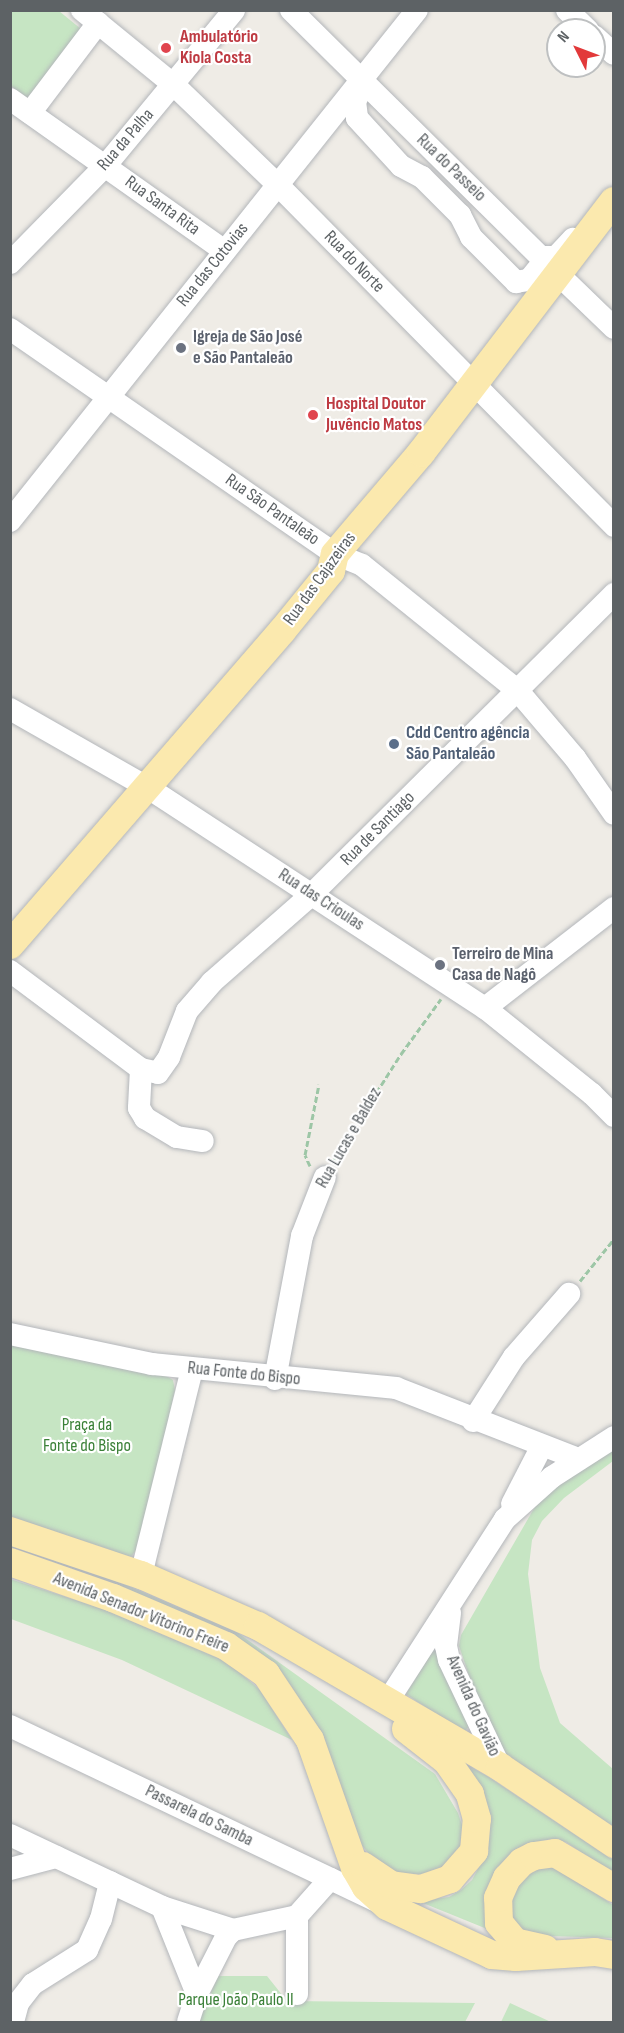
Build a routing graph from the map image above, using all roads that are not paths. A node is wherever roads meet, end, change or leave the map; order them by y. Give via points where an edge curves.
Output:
1 (234, 10) edge
2 (291, 10) edge
3 (417, 10) edge
4 (90, 17) edge
5 (363, 82) junction
6 (174, 85) junction
7 (10, 99) edge
8 (30, 113) junction
9 (106, 165) junction
10 (278, 185) junction
11 (614, 200) edge
12 (225, 251) junction
13 (10, 263) edge
14 (552, 267) junction
15 (614, 328) edge
16 (10, 329) edge
17 (473, 384) junction
18 (108, 396) junction
19 (10, 521) edge
20 (614, 526) edge
21 (335, 554) junction
22 (614, 594) edge
23 (518, 691) junction
24 (10, 709) edge
25 (147, 787) junction
26 (614, 814) edge
27 (312, 894) junction
28 (614, 908) edge
29 (10, 945) edge
30 (10, 971) edge
31 (485, 1008) junction
32 (149, 1071) junction
33 (614, 1116) edge
34 (203, 1141) dead end
35 (325, 1177) road end
36 (569, 1294) road end
37 (10, 1334) edge
38 (192, 1369) junction
39 (275, 1379) junction
40 (473, 1421) junction
41 (614, 1437) edge
42 (542, 1446) junction
43 (579, 1459) junction
44 (505, 1519) junction
45 (10, 1531) edge
46 (10, 1562) edge
47 (141, 1575) junction
48 (450, 1608) junction
49 (286, 1642) junction
50 (389, 1699) junction
51 (10, 1726) edge
52 (500, 1767) junction
53 (342, 1831) junction
54 (10, 1835) edge
55 (614, 1844) edge
56 (56, 1857) junction
57 (10, 1869) edge
58 (330, 1878) junction
59 (110, 1882) junction
60 (614, 1888) edge
61 (387, 1906) junction
62 (162, 1907) junction
63 (297, 1916) junction
64 (233, 1930) junction
65 (571, 1952) junction
66 (614, 1955) edge
67 (197, 1994) junction
68 (297, 1994) dead end
69 (13, 2022) edge
70 (188, 2022) edge

1 - 6 street, Rua da Palha
2 - 5 street, Rua do Passeio
3 - 5 street, Rua das Cotovias
4 - 6 street, Rua do Norte
4 - 8 street
5 - 10 street, Rua das Cotovias
5 - 14 street, Rua do Passeio
5 - 14 street via 355,101 357,118 401,166 422,177 460,215 471,237 516,282 529,280
6 - 9 street, Rua da Palha
6 - 10 street, Rua do Norte
7 - 8 street, Rua Santa Rita
8 - 9 street, Rua Santa Rita
9 - 12 street, Rua Santa Rita
9 - 13 street, Rua da Palha
10 - 12 street, Rua das Cotovias
10 - 17 street, Rua do Norte
11 - 14 main road, Rua das Cajazeiras
12 - 18 street, Rua das Cotovias
14 - 15 street, Rua do Passeio
14 - 17 main road, Rua das Cajazeiras
16 - 18 street, Rua São Pantaleão
17 - 20 street, Rua do Norte
17 - 21 main road, Rua das Cajazeiras
18 - 19 street, Rua das Cotovias
18 - 21 street, Rua São Pantaleão
21 - 23 street, Rua São Pantaleão via 363,565
21 - 25 main road, Rua das Cajazeiras via 331,571
22 - 23 street, Rua de Santiago
23 - 26 street, Rua São Pantaleão via 575,758
23 - 27 street, Rua de Santiago
24 - 25 street, Rua das Crioulas
25 - 27 street, Rua das Crioulas
25 - 29 main road, Rua das Cajazeiras
27 - 31 street, Rua das Crioulas
27 - 32 street, Rua de Santiago via 213,982 187,1011 169,1057
28 - 31 street
30 - 32 street
31 - 33 street, Rua das Crioulas
32 - 34 street via 139,1108 145,1118 177,1137
35 - 39 street, Rua Lucas e Baldez via 302,1236
36 - 40 street via 514,1357
37 - 38 street, Rua Fonte do Bispo
38 - 39 street, Rua Fonte do Bispo
38 - 47 street
39 - 40 street, Rua Fonte do Bispo via 372,1383 396,1388
40 - 42 street, Rua Fonte do Bispo
41 - 43 street, Avenida do Gavião
42 - 43 street, Rua Fonte do Bispo
42 - 44 street
43 - 44 street, Avenida do Gavião via 536,1490
44 - 48 street, Avenida do Gavião
45 - 47 main road, Avenida Senador Vitorino Freire
46 - 53 main road, Avenida Senador Vitorino Freire via 124,1602 226,1646 253,1663 278,1688 310,1740
47 - 49 main road, Avenida Senador Vitorino Freire
48 - 50 street, Avenida do Gavião
48 - 52 street, Avenida do Gavião via 449,1660
49 - 50 main road, Avenida Senador Vitorino Freire
49 - 53 main road via 447,1761 470,1794 477,1819 476,1842 467,1863 450,1879 421,1888 391,1885 369,1873 355,1857
50 - 52 main road, Avenida Senador Vitorino Freire
51 - 58 street, Passarela do Samba
52 - 55 main road, Avenida Senador Vitorino Freire
53 - 61 main road, Avenida Senador Vitorino Freire via 360,1878
54 - 56 street
56 - 57 street
56 - 59 street
58 - 61 street, Passarela do Samba
58 - 63 street
59 - 62 street
59 - 69 street via 102,1919 87,1950 33,1984 18,2003
60 - 65 main road via 555,1853 534,1856 507,1878 497,1908 499,1923 508,1936 525,1946
61 - 65 main road, Avenida Senador Vitorino Freire via 492,1955
62 - 64 street
62 - 67 street
63 - 64 street
63 - 68 street
64 - 67 street via 219,1947
65 - 66 main road, Avenida Senador Vitorino Freire
67 - 70 street

